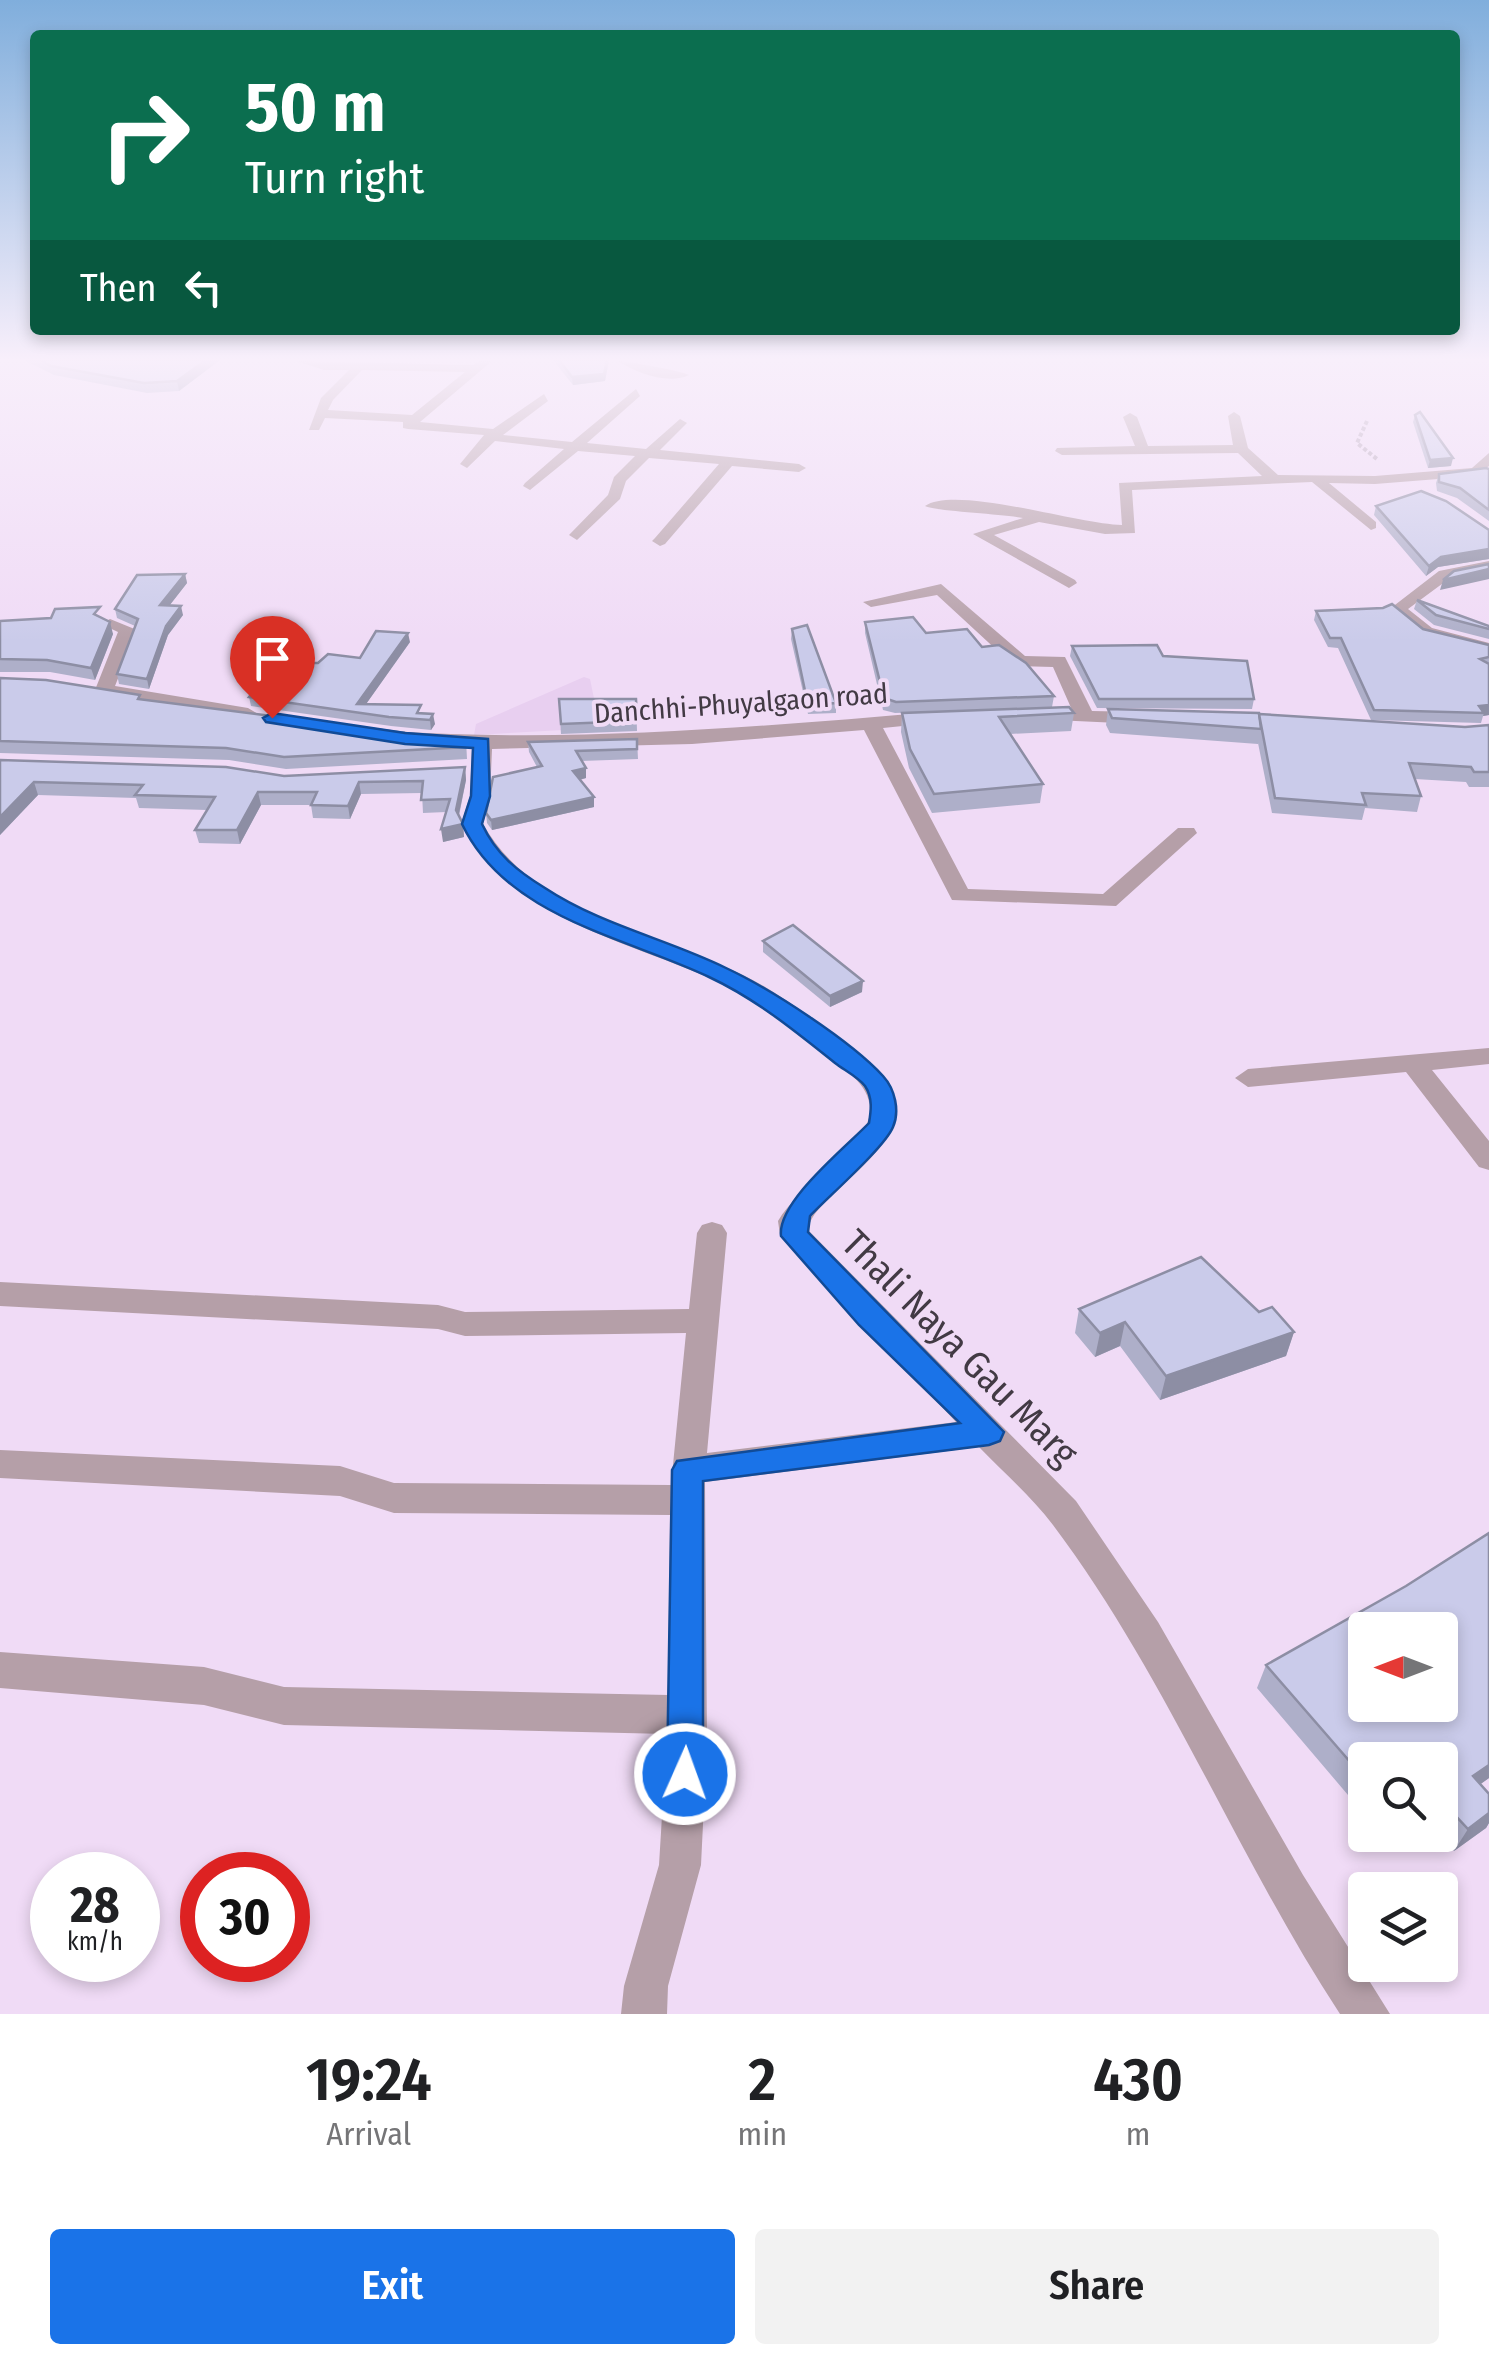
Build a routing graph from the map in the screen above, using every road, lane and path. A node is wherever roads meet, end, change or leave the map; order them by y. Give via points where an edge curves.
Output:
1 (476, 455) edge
2 (564, 455) edge
3 (646, 455) edge
4 (666, 455) edge
5 (1247, 455) edge
6 (1369, 455) edge
7 (1489, 457) edge
8 (730, 462) junction
9 (468, 464) dead end
10 (800, 468) dead end
11 (1425, 475) junction
12 (1315, 478) junction
13 (1274, 480) junction
14 (530, 486) dead end
15 (1426, 496) edge
16 (932, 506) dead end
17 (1034, 520) junction
18 (1372, 525) dead end
19 (578, 535) dead end
20 (660, 541) dead end
21 (1489, 566) edge
22 (1069, 584) dead end
23 (871, 602) dead end
24 (110, 624) edge
25 (1489, 648) edge
26 (1027, 715) edge
27 (1084, 715) junction
28 (954, 717) edge
29 (272, 718) edge
30 (1165, 718) edge
31 (870, 722) junction
32 (366, 733) edge
33 (477, 761) junction
34 (1186, 833) dead end
35 (1489, 1056) edge
36 (1413, 1063) junction
37 (1248, 1078) dead end
38 (1489, 1160) edge
39 (712, 1233) dead end
40 (0, 1294) edge
41 (703, 1321) junction
42 (989, 1432) junction
43 (0, 1464) edge
44 (687, 1485) junction
45 (0, 1670) edge
46 (686, 1716) junction
47 (644, 2014) edge
48 (1367, 2014) edge

1 - 9 street
2 - 14 street
3 - 19 street
4 - 8 street
5 - 13 street
6 - 11 path
7 - 11 street via 1476,472
8 - 10 street
8 - 20 street
11 - 12 street
11 - 15 street
12 - 13 street
12 - 18 street
13 - 17 street via 1124,486 1130,530
16 - 17 street via 970,503
17 - 22 street via 981,534
21 - 25 street via 1444,574 1399,608 1417,629
23 - 27 street via 941,589 1020,662 1059,661
24 - 29 street via 128,630 95,689
26 - 27 street
27 - 30 street
28 - 31 street, Danchhi-Phuyalgaon road
31 - 33 street, Danchhi-Phuyalgaon road
31 - 34 street via 960,894 1108,902
32 - 33 street, Danchhi-Phuyalgaon road
33 - 42 street, Thali Naya Gau Marg via 472,824 484,850 517,880 624,937 739,982 875,1082 884,1106 881,1126 801,1210 793,1221 795,1236
35 - 36 street
36 - 37 street
36 - 38 street
39 - 41 street
40 - 41 street via 438,1316 465,1324
41 - 44 street
42 - 44 street
42 - 48 street, Thali Naya Gau Marg via 1097,1556
43 - 44 street via 340,1481 394,1498
44 - 46 street
45 - 46 street via 204,1686 284,1706
46 - 47 street via 680,1865

